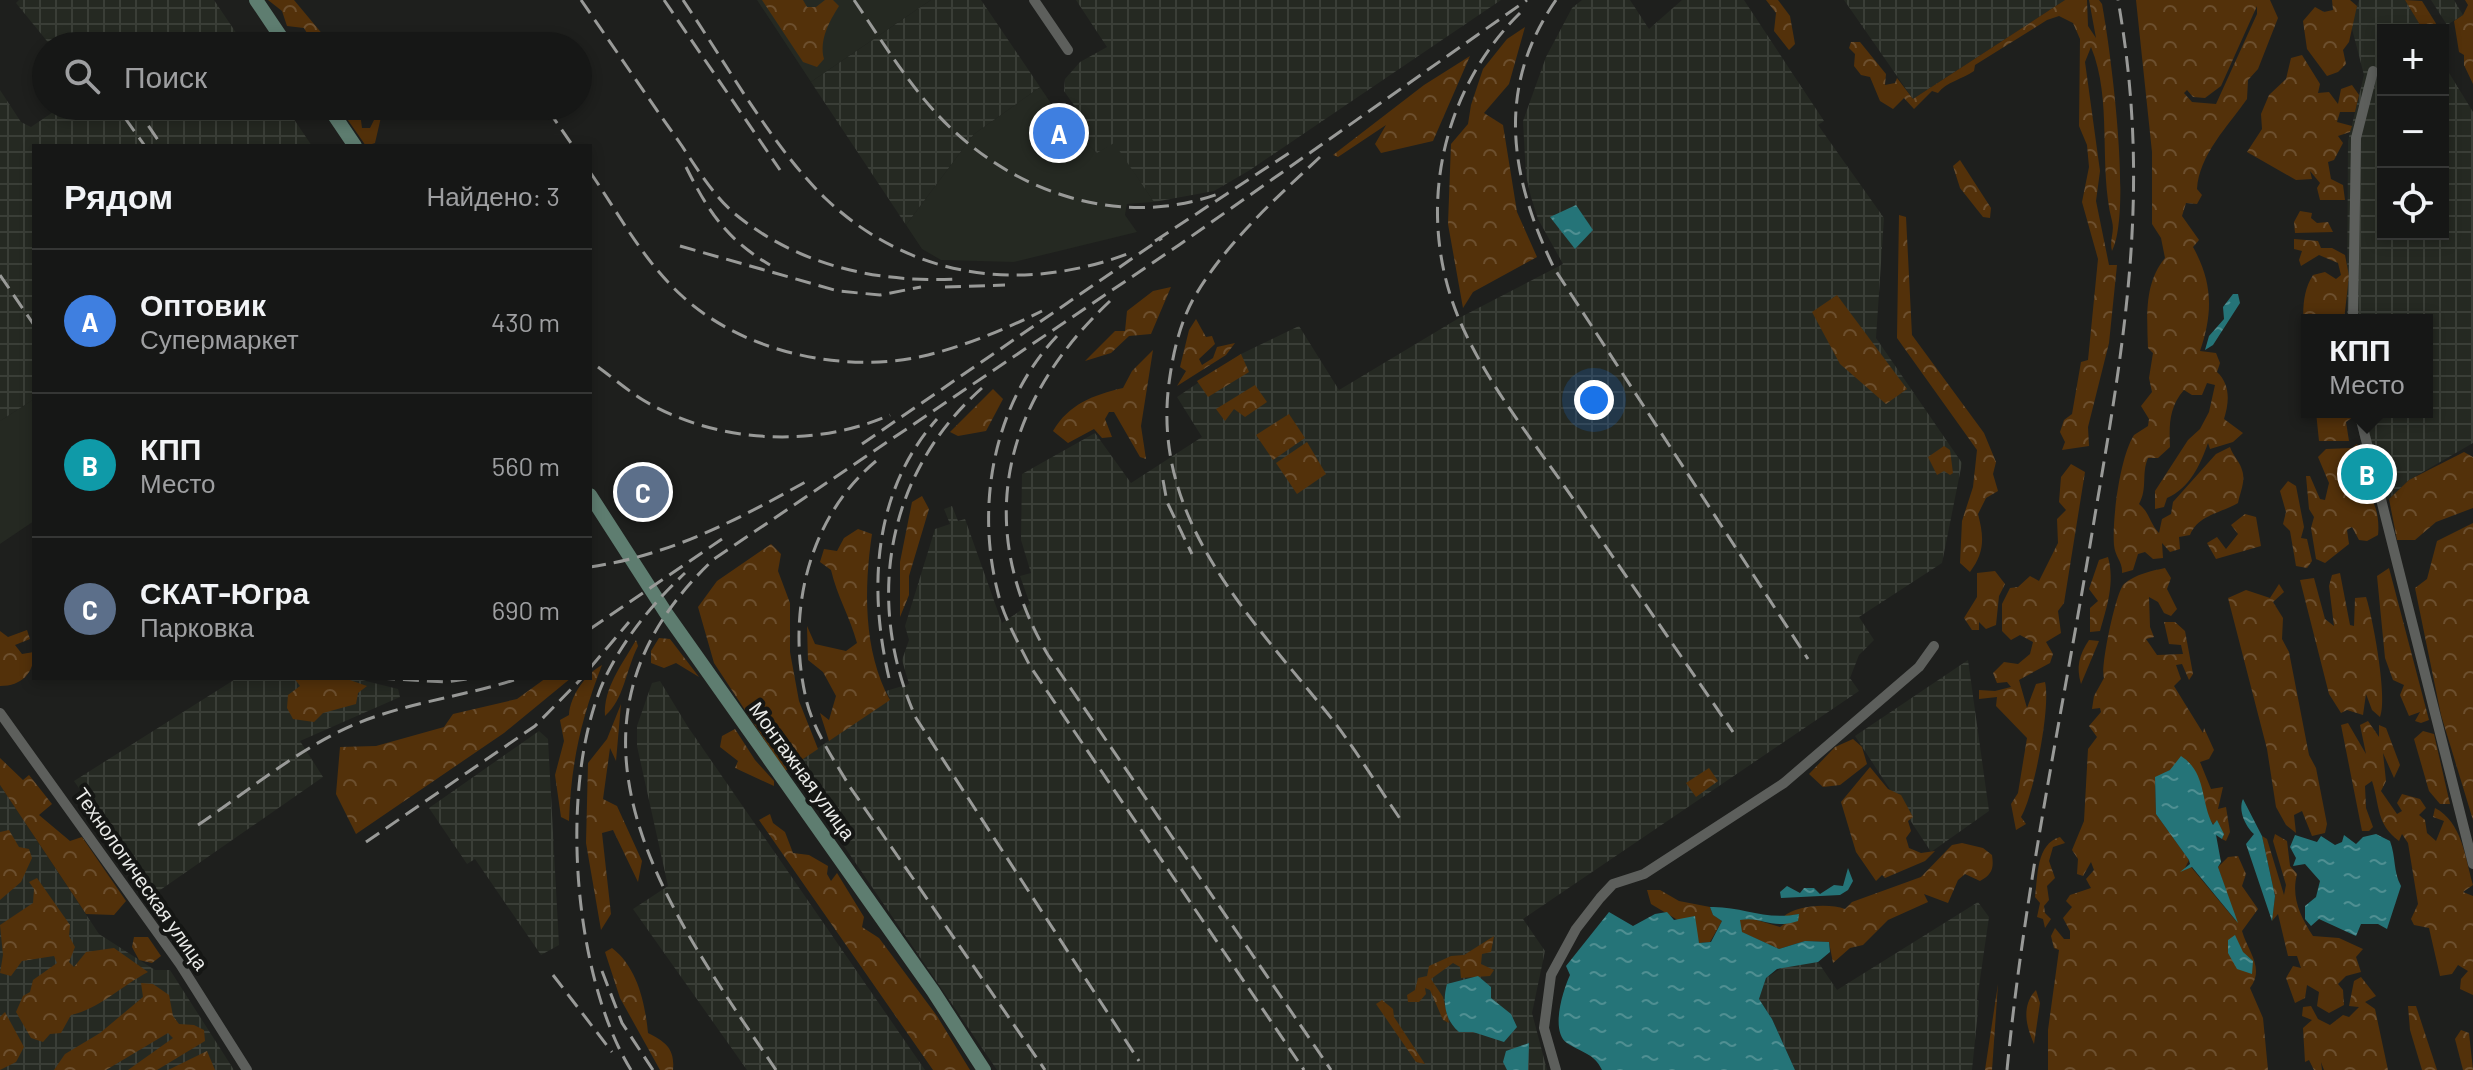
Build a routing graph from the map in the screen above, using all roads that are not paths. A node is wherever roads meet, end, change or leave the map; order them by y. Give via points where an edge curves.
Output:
1 (256, 0) edge
2 (1034, 0) edge
3 (278, 32) edge
4 (1068, 50) dead end
5 (2373, 71) dead end
6 (337, 120) edge
7 (354, 144) edge
8 (2353, 314) edge
9 (2361, 418) edge
10 (592, 498) edge
11 (1934, 646) dead end
12 (0, 713) edge
13 (2473, 864) edge
14 (247, 1070) edge
15 (984, 1070) edge
16 (1556, 1070) edge

1 - 3 street
2 - 4 street
5 - 8 street via 2356,138
6 - 7 street
9 - 13 street
10 - 15 street, Монтажная улица
11 - 16 street via 1919,667 1784,783 1644,874 1613,884 1600,898 1551,975 1544,1028
12 - 14 street, Технологическая улица via 180,964

